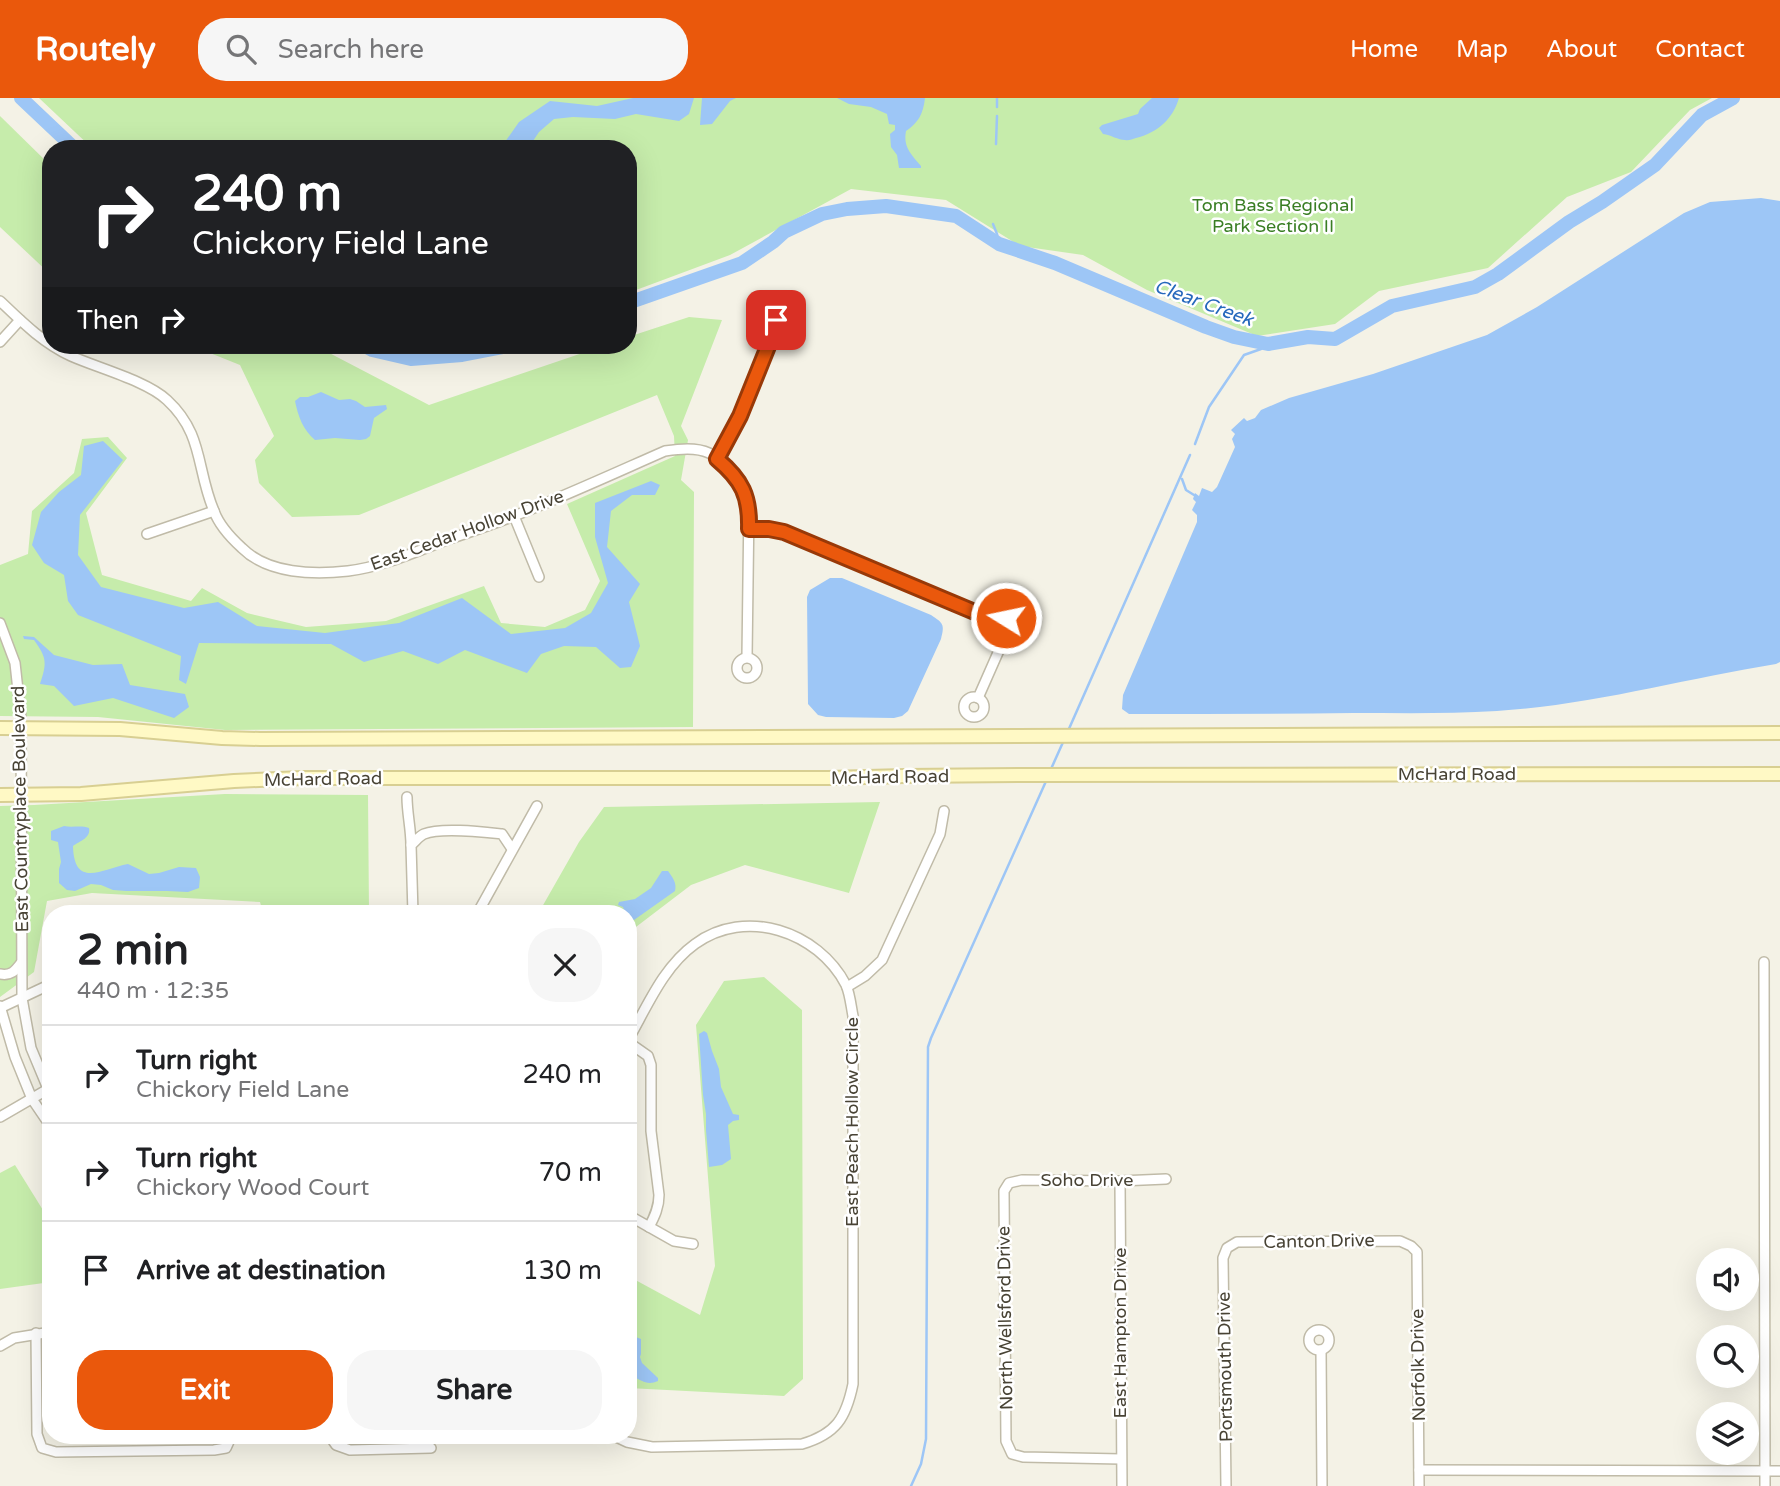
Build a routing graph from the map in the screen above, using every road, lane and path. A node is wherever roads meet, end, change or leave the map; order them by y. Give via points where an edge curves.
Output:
1 (0, 301) edge
2 (20, 320) junction
3 (42, 339) edge
4 (771, 339) dead end
5 (0, 342) edge
6 (68, 354) edge
7 (717, 459) junction
8 (214, 511) junction
9 (514, 516) junction
10 (749, 529) junction
11 (146, 534) dead end
12 (540, 577) dead end
13 (0, 623) edge
14 (747, 657) dead end
15 (978, 698) dead end
16 (0, 728) edge
17 (21, 728) junction
18 (1780, 733) edge
19 (1780, 774) edge
20 (0, 795) edge
21 (20, 795) junction
22 (408, 797) dead end
23 (537, 806) dead end
24 (944, 811) dead end
25 (411, 845) junction
26 (512, 849) junction
27 (413, 905) edge
28 (482, 905) edge
29 (22, 962) junction
30 (1764, 962) dead end
31 (0, 974) edge
32 (847, 987) junction
33 (42, 989) edge
34 (22, 998) junction
35 (0, 1007) edge
36 (637, 1026) edge
37 (637, 1048) edge
38 (42, 1073) edge
39 (42, 1095) edge
40 (32, 1099) junction
41 (42, 1114) edge
42 (0, 1118) edge
43 (1166, 1179) dead end
44 (1120, 1181) junction
45 (1009, 1183) joint
46 (637, 1220) edge
47 (649, 1227) junction
48 (693, 1244) dead end
49 (1412, 1245) joint
50 (1227, 1248) joint
51 (36, 1333) junction
52 (42, 1333) edge
53 (0, 1346) edge
54 (1321, 1350) dead end
55 (228, 1444) edge
56 (335, 1444) edge
57 (637, 1444) edge
58 (430, 1448) dead end
59 (1121, 1459) junction
60 (1419, 1470) junction
61 (1780, 1471) edge
62 (1765, 1472) junction
63 (1122, 1486) edge
64 (1226, 1486) edge
65 (1322, 1486) edge
66 (1419, 1486) edge
67 (1765, 1486) edge

1 - 2 street, East Cedar Hollow Drive
2 - 3 street, East Cedar Hollow Drive
2 - 5 street
4 - 7 street
6 - 8 street, East Cedar Hollow Drive via 166,398 196,441
7 - 9 street, East Cedar Hollow Drive via 683,448 665,451
7 - 10 street via 746,493
8 - 9 street, East Cedar Hollow Drive via 221,525 256,559 288,570 318,573 372,567
8 - 11 street
9 - 12 street
10 - 14 street
10 - 15 street via 784,532 1001,630
13 - 17 street, East Countryplace Boulevard via 18,678
16 - 17 main road
17 - 18 main road via 120,729 260,739
17 - 21 street, East Countryplace Boulevard
19 - 21 main road, McHard Road via 303,778
20 - 21 main road, McHard Road
21 - 29 street, East Countryplace Boulevard
22 - 25 street
23 - 26 street
24 - 32 street via 940,834 882,960
25 - 26 street via 423,835 466,831 502,834
25 - 27 street
26 - 28 street
29 - 31 street via 14,972
29 - 34 street, East Countryplace Boulevard
30 - 62 street
32 - 36 street, East Peach Hollow Circle via 810,944 769,927 743,926 704,937 675,961
32 - 57 street, East Peach Hollow Circle via 853,1016 853,1384 849,1403 837,1426 814,1441 791,1446
33 - 34 street
34 - 35 street
34 - 38 street, East Countryplace Boulevard via 31,1048
35 - 40 street
37 - 47 street via 651,1065 651,1131 659,1204
39 - 40 street
40 - 41 street
40 - 42 street
43 - 44 street, Soho Drive
44 - 45 street, Soho Drive
44 - 59 street, East Hampton Drive
45 - 59 street, North Wellsford Drive via 1004,1191 1006,1441 1012,1454 1023,1457
46 - 47 street
47 - 48 street via 674,1241
49 - 50 street, Canton Drive via 1400,1241 1237,1242
49 - 60 street, Norfolk Drive via 1417,1252
50 - 64 street, Portsmouth Drive via 1223,1258
51 - 52 street
51 - 53 street
51 - 55 street via 37,1434 42,1448 56,1452 214,1451
54 - 65 street
56 - 58 street via 342,1448
59 - 63 street, East Hampton Drive
60 - 62 street
60 - 66 street, Norfolk Drive
61 - 62 street
62 - 67 street

